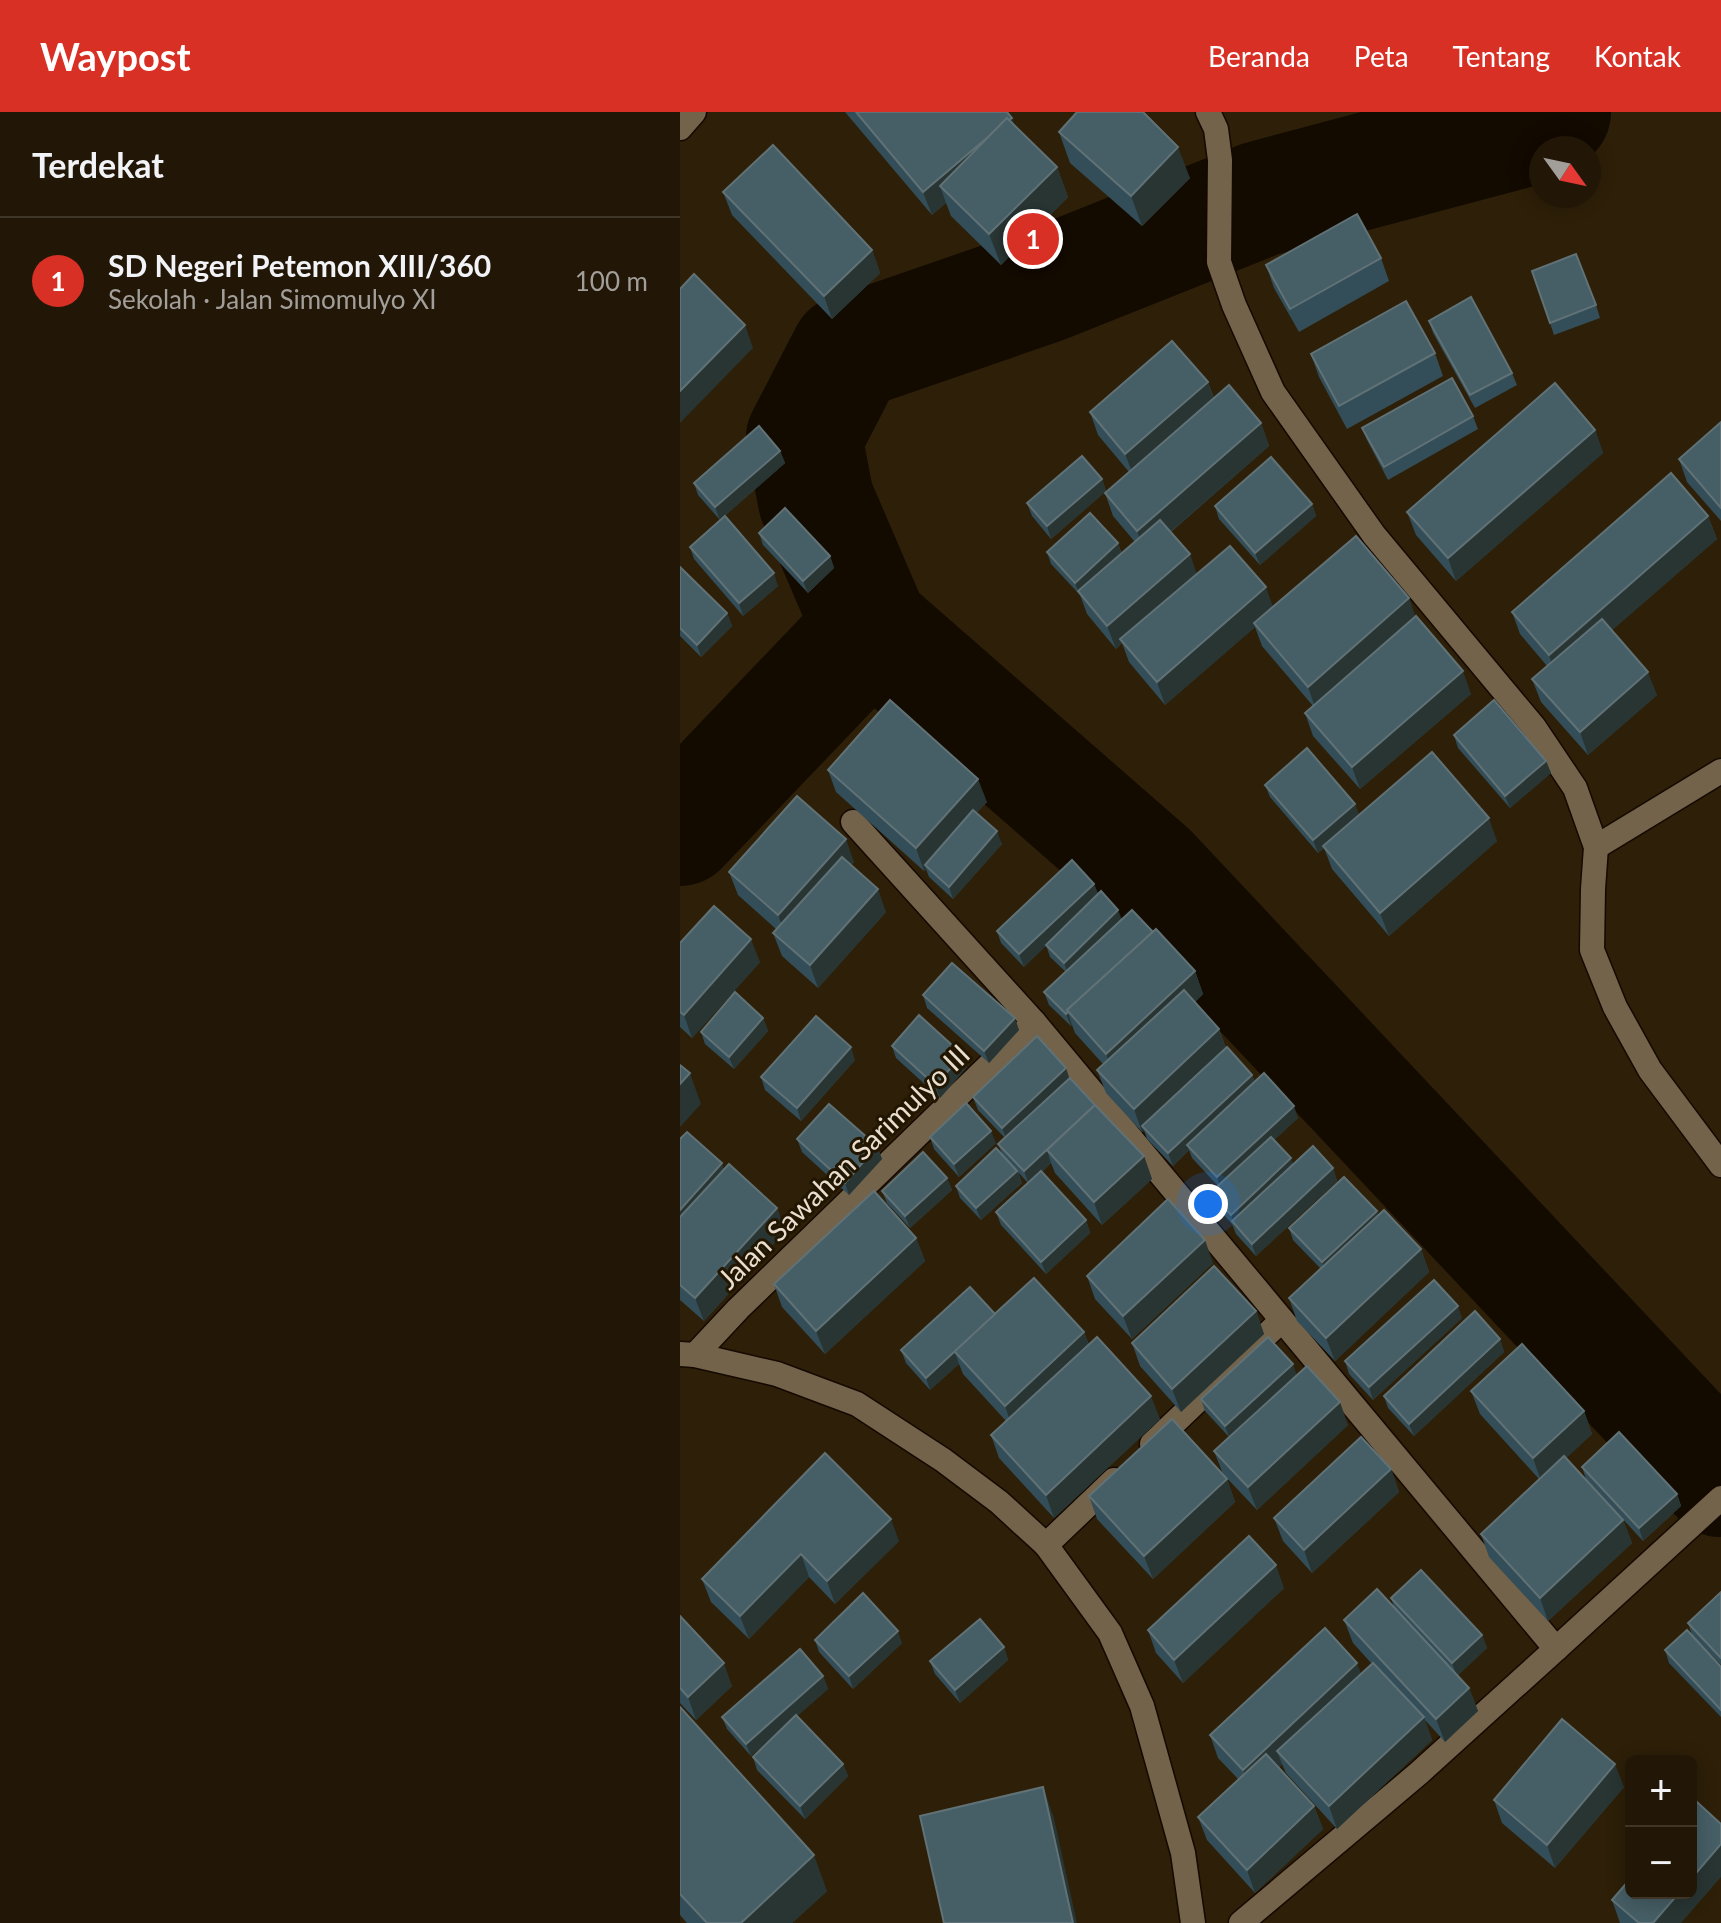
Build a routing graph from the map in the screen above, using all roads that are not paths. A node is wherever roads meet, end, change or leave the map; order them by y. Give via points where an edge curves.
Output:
1 (694, 112) edge
2 (1208, 112) edge
3 (680, 128) edge
4 (1721, 771) edge
5 (853, 822) edge
6 (1596, 847) junction
7 (1034, 1022) junction
8 (1721, 1165) edge
9 (1282, 1320) junction
10 (688, 1355) edge
11 (1721, 1498) edge
12 (1046, 1545) junction
13 (1556, 1649) junction
14 (1193, 1923) edge
15 (1241, 1923) edge

1 - 3 street
2 - 6 street via 1220,160 1219,262 1273,392 1374,535 1534,727 1575,788
4 - 6 street
5 - 7 street
6 - 8 street via 1592,950 1615,1007 1650,1070
7 - 9 street
7 - 10 street, Jalan Sawahan Sarimulyo III
9 - 12 street
9 - 13 street
10 - 12 street via 777,1374 857,1404 943,1460
11 - 13 street
12 - 14 street via 1110,1633 1142,1706 1183,1853
13 - 15 street

